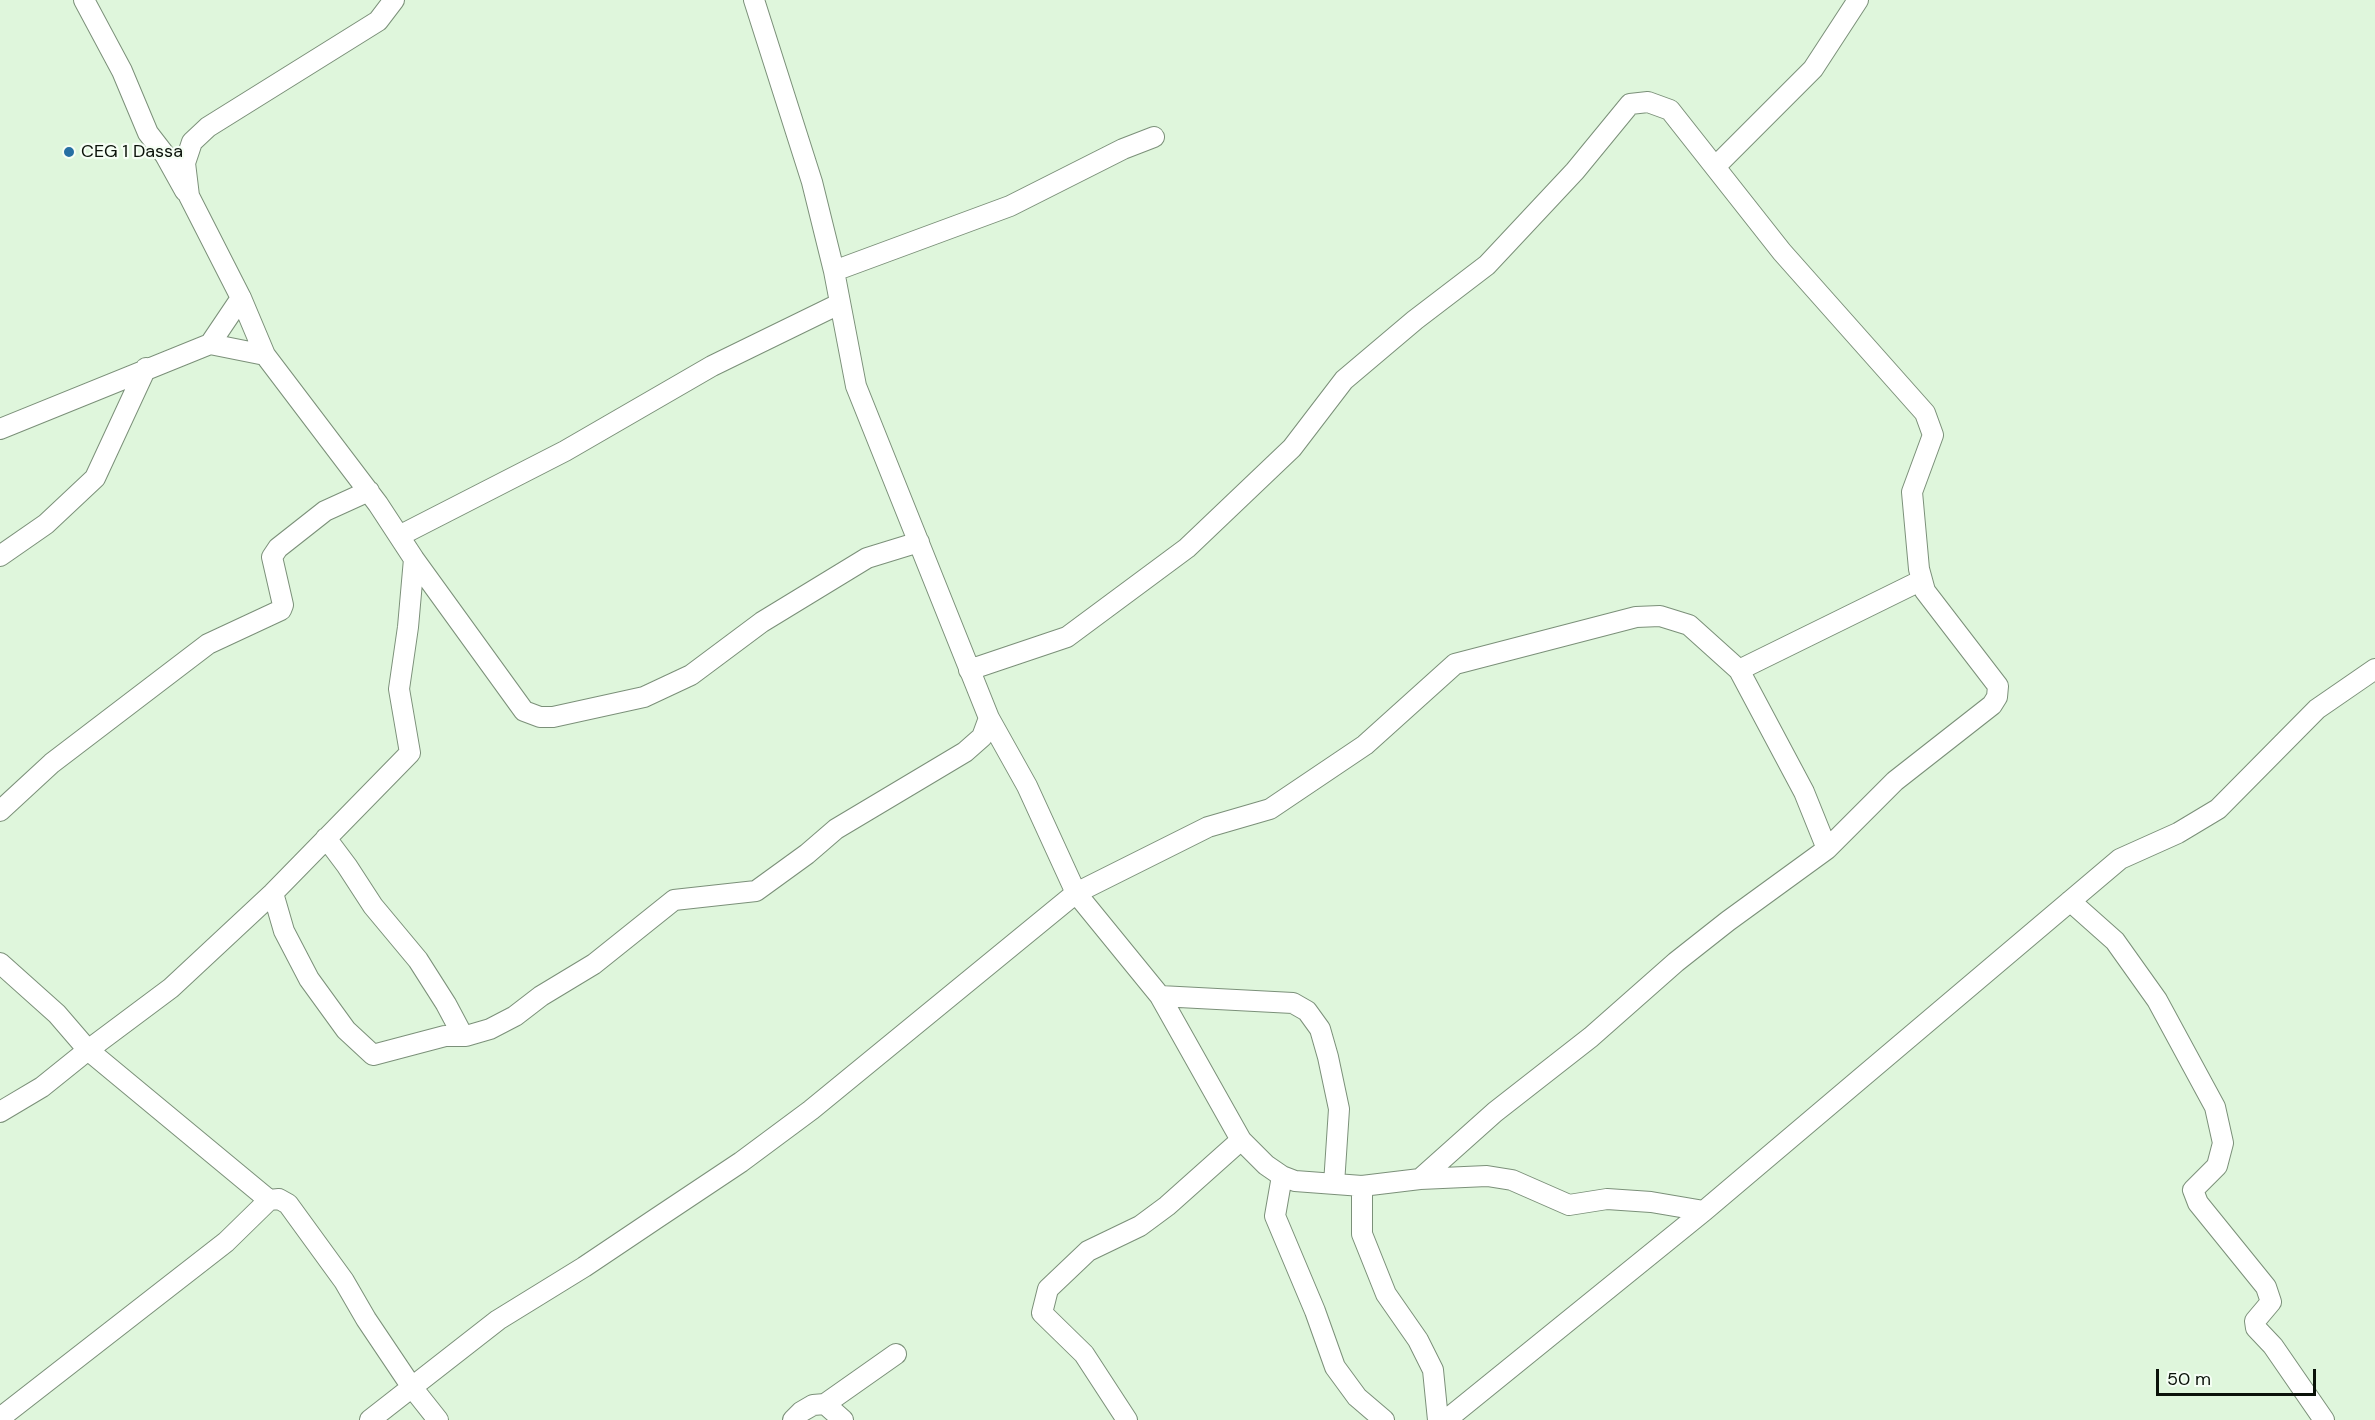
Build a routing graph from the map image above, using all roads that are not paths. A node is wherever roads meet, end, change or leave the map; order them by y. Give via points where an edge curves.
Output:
1 (84, 0) edge
2 (394, 0) edge
3 (754, 0) edge
4 (1858, 0) edge
5 (1154, 137) dead end
6 (1715, 167) junction
7 (189, 196) junction
8 (834, 271) junction
9 (242, 298) junction
10 (839, 304) junction
11 (210, 344) junction
12 (265, 355) junction
13 (146, 368) junction
14 (0, 429) edge
15 (369, 491) junction
16 (399, 536) junction
17 (919, 542) junction
18 (0, 556) edge
19 (414, 559) junction
20 (1922, 580) junction
21 (1739, 669) junction
22 (2375, 669) edge
23 (969, 670) junction
24 (989, 718) junction
25 (0, 811) edge
26 (326, 838) junction
27 (1827, 849) junction
28 (273, 893) junction
29 (1076, 893) junction
30 (2070, 901) junction
31 (0, 963) edge
32 (1160, 996) junction
33 (463, 1036) junction
34 (88, 1050) junction
35 (0, 1112) edge
36 (1241, 1140) junction
37 (1282, 1176) junction
38 (1420, 1179) junction
39 (1334, 1184) junction
40 (1362, 1186) junction
41 (269, 1200) junction
42 (1704, 1210) junction
43 (896, 1354) dead end
44 (411, 1386) junction
45 (825, 1404) junction
46 (0, 1418) edge
47 (370, 1420) edge
48 (438, 1420) edge
49 (794, 1420) edge
50 (843, 1420) edge
51 (1127, 1420) edge
52 (1384, 1420) edge
53 (1438, 1420) edge
54 (1446, 1420) edge
55 (2324, 1420) edge

1 - 7 street via 122,71 148,132
2 - 7 street via 378,21 208,128 192,142 185,163
3 - 8 street via 812,182
4 - 6 street via 1813,69
5 - 8 street via 1010,207
6 - 20 street via 1782,252 1925,413 1933,435 1912,492
6 - 23 street via 1670,110 1648,102 1630,104 1575,171 1487,265 1344,380 1292,448 1187,548 1067,637
7 - 9 street
8 - 10 street
9 - 11 street
9 - 12 street
10 - 16 street via 712,366 565,452
10 - 17 street via 856,386
11 - 12 street
11 - 13 street
12 - 15 street
13 - 14 street
13 - 18 street via 95,478 46,524
15 - 16 street
15 - 25 street via 325,511 272,557 281,610 207,644 52,763
16 - 19 street
17 - 19 street via 867,558 762,622 672,684 644,697 553,717 524,711
17 - 23 street
19 - 26 street via 399,689 410,753
20 - 21 street
20 - 27 street via 1925,591 1998,686 1997,697 1896,781
21 - 27 street via 1804,792
21 - 29 street via 1689,625 1660,616 1636,617 1455,664 1365,745 1270,808 1208,827
22 - 30 street via 2317,709 2218,809 2178,834 2120,860
23 - 24 street
24 - 29 street via 1027,786
24 - 33 street via 982,737 965,752 836,829 756,891 674,900 594,964 515,1016 490,1029
26 - 28 street
26 - 33 street via 373,906 418,960
27 - 38 street via 1676,962
28 - 33 street via 284,931 309,979 346,1030 373,1055 445,1036
28 - 34 street via 171,988
29 - 32 street
29 - 44 street via 811,1110 741,1162 498,1320
30 - 42 street
30 - 55 street via 2115,940 2157,1000 2215,1107 2223,1143 2217,1166 2193,1190 2199,1203 2266,1287 2271,1302 2255,1321 2256,1329 2273,1346
31 - 34 street via 57,1014
32 - 36 street
32 - 39 street via 1293,1003 1307,1011 1320,1029 1339,1109
34 - 35 street via 42,1087
34 - 41 street
36 - 37 street
36 - 51 street via 1167,1206 1140,1226 1088,1251 1048,1289 1042,1313 1084,1354
37 - 39 street
37 - 52 street via 1275,1216 1335,1367 1357,1397
38 - 40 street
38 - 42 street via 1487,1176 1512,1180 1569,1205 1607,1199
39 - 40 street
40 - 53 street via 1362,1234 1386,1294 1418,1340 1433,1370
41 - 44 street via 279,1199 288,1204 344,1281
41 - 46 street via 226,1242
42 - 54 street
43 - 45 street
44 - 47 street
44 - 48 street
45 - 49 street via 813,1405
45 - 50 street

